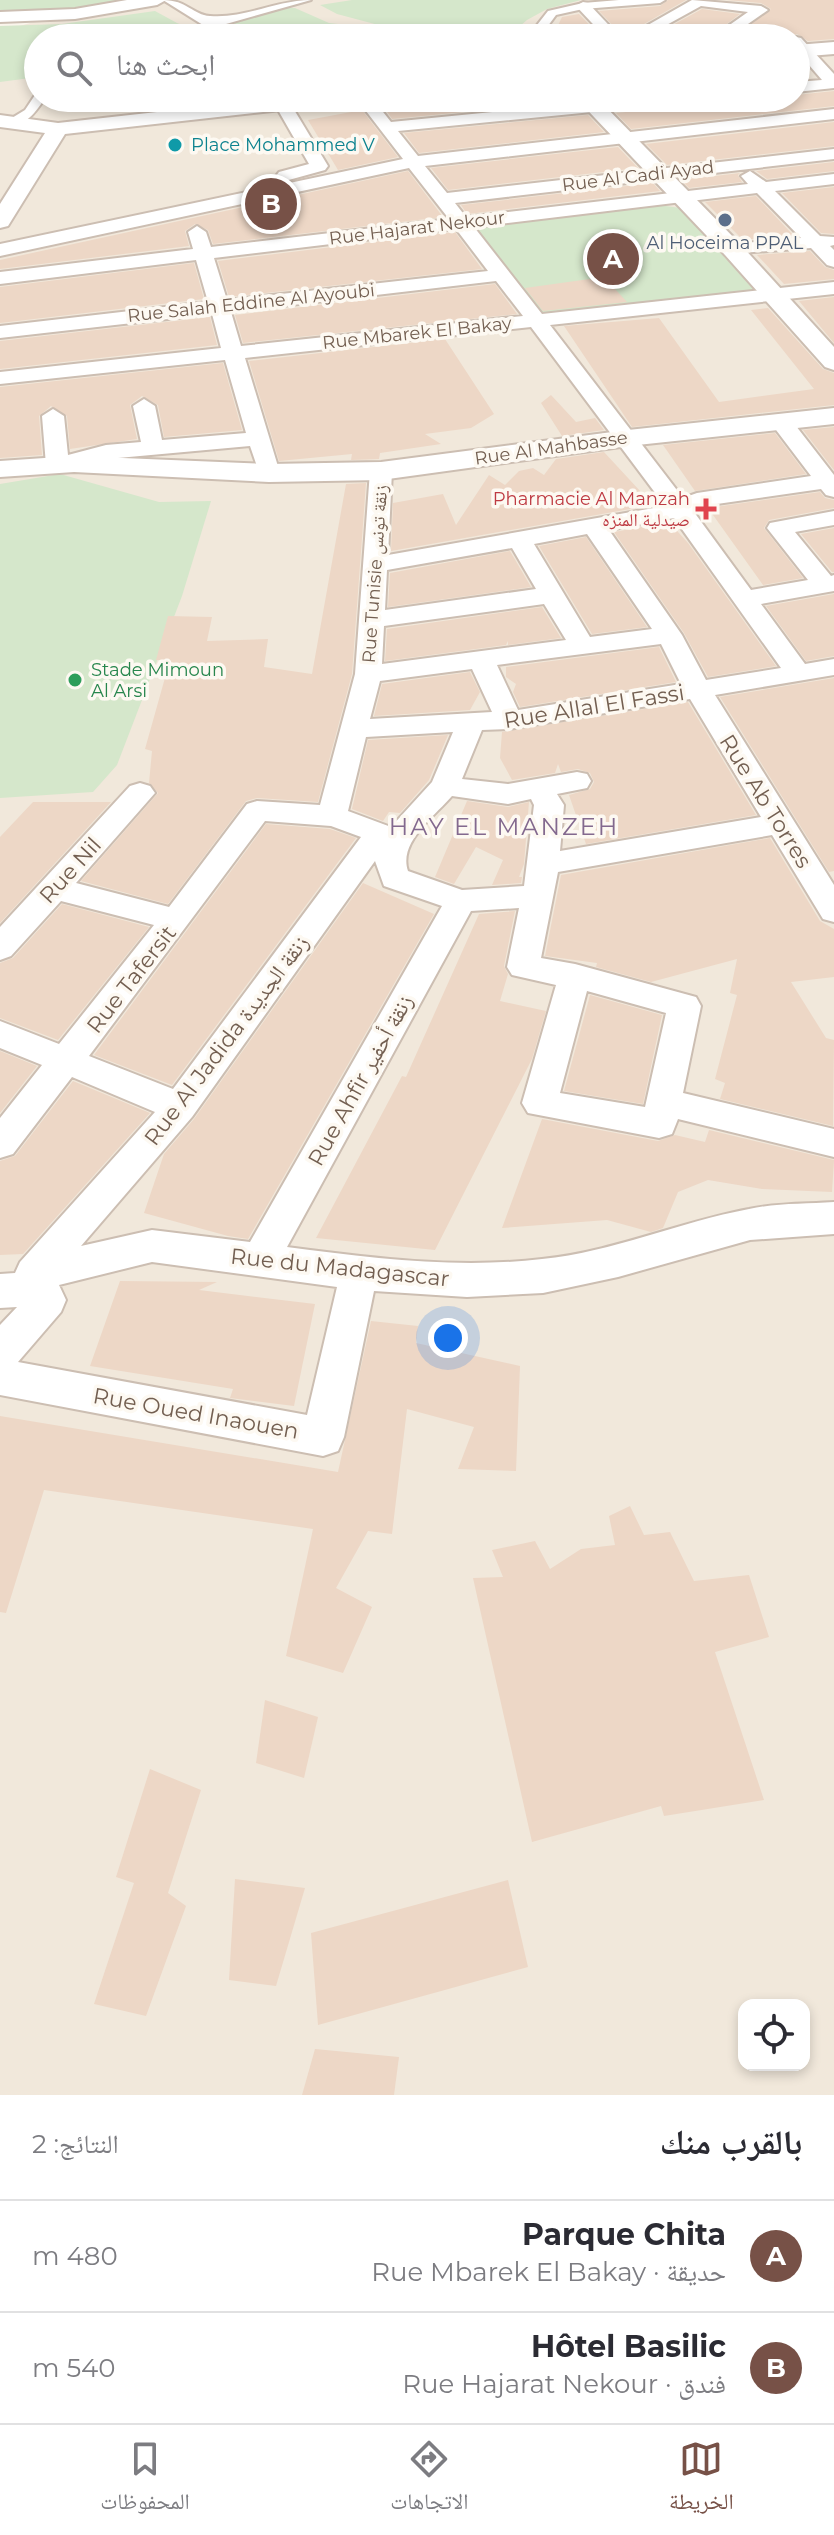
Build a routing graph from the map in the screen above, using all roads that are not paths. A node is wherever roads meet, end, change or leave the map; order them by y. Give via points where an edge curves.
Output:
1 (157, 0) edge
2 (170, 0) edge
3 (304, 0) edge
4 (660, 0) edge
5 (698, 1) edge
6 (583, 6) junction
7 (0, 17) edge
8 (544, 24) edge
9 (600, 24) edge
10 (657, 24) edge
11 (778, 24) edge
12 (810, 38) edge
13 (834, 48) edge
14 (810, 58) edge
15 (834, 83) edge
16 (810, 86) edge
17 (30, 112) edge
18 (204, 112) edge
19 (287, 112) edge
20 (375, 112) edge
21 (509, 112) edge
22 (599, 112) edge
23 (687, 112) edge
24 (834, 114) edge
25 (6, 122) edge
26 (387, 127) junction
27 (702, 128) junction
28 (58, 129) junction
29 (623, 137) junction
30 (834, 154) edge
31 (413, 162) junction
32 (738, 165) junction
33 (660, 174) junction
34 (834, 179) edge
35 (761, 187) junction
36 (682, 197) junction
37 (442, 199) junction
38 (189, 210) junction
39 (0, 221) edge
40 (461, 223) junction
41 (0, 236) edge
42 (825, 241) edge
43 (0, 250) edge
44 (733, 250) junction
45 (204, 254) junction
46 (834, 261) edge
47 (502, 275) junction
48 (0, 278) edge
49 (834, 288) edge
50 (773, 295) junction
51 (220, 307) junction
52 (536, 320) junction
53 (0, 332) edge
54 (233, 353) junction
55 (834, 362) edge
56 (0, 378) edge
57 (144, 406) dead end
58 (53, 416) dead end
59 (834, 416) edge
60 (781, 422) junction
61 (259, 438) junction
62 (628, 438) junction
63 (153, 448) junction
64 (57, 465) junction
65 (0, 469) edge
66 (381, 471) junction
67 (269, 473) junction
68 (830, 485) edge
69 (680, 510) junction
70 (834, 518) edge
71 (594, 526) junction
72 (519, 539) junction
73 (376, 565) junction
74 (829, 583) edge
75 (551, 595) junction
76 (745, 599) junction
77 (372, 620) junction
78 (669, 635) junction
79 (582, 646) junction
80 (481, 659) junction
81 (834, 667) edge
82 (798, 673) junction
83 (368, 674) junction
84 (698, 690) junction
85 (509, 720) junction
86 (471, 723) junction
87 (352, 729) junction
88 (577, 781) dead end
89 (445, 786) junction
90 (540, 790) junction
91 (140, 793) dead end
92 (332, 816) junction
93 (779, 824) junction
94 (387, 838) junction
95 (544, 864) junction
96 (825, 879) edge
97 (54, 888) junction
98 (538, 896) junction
99 (461, 901) junction
100 (834, 911) edge
101 (176, 920) junction
102 (0, 948) edge
103 (575, 976) junction
104 (0, 1034) edge
105 (66, 1062) junction
106 (663, 1102) junction
107 (180, 1107) junction
108 (834, 1143) edge
109 (0, 1144) edge
110 (834, 1218) edge
111 (260, 1260) junction
112 (359, 1273) junction
113 (17, 1283) edge
114 (0, 1354) edge
115 (0, 1377) edge

1 - 7 street via 54,17
2 - 3 street via 203,21
4 - 6 street
5 - 10 street
5 - 11 street
6 - 8 street via 552,13
6 - 9 street
12 - 13 street
14 - 15 street
15 - 16 street
17 - 25 street
18 - 28 street
19 - 41 street via 317,168
20 - 26 street
21 - 26 street
22 - 29 street
23 - 27 street
24 - 27 street
25 - 28 street
26 - 31 street
27 - 29 street
27 - 32 street
28 - 39 street
29 - 31 street
29 - 33 street
30 - 32 street, Rue Al Cadi Ayad
31 - 37 street
31 - 38 street
32 - 33 street, Rue Al Cadi Ayad
32 - 35 street
33 - 36 street
33 - 37 street, Rue Al Cadi Ayad
34 - 35 street, Rue Hajarat Nekour
35 - 36 street, Rue Hajarat Nekour
35 - 42 street
36 - 40 street, Rue Hajarat Nekour
36 - 44 street
37 - 40 street
38 - 43 street
38 - 45 street
40 - 45 street, Rue Hajarat Nekour
40 - 47 street
42 - 44 street
42 - 46 street
44 - 50 street
45 - 48 street, Rue Hajarat Nekour
45 - 51 street
47 - 51 street, Rue Salah Eddine Al Ayoubi
47 - 52 street
49 - 50 street, Rue Mbarek El Bakay
50 - 52 street, Rue Mbarek El Bakay
50 - 55 street
51 - 53 street, Rue Salah Eddine Al Ayoubi
51 - 54 street
52 - 54 street, Rue Mbarek El Bakay
52 - 62 street
54 - 56 street, Rue Mbarek El Bakay
54 - 61 street
57 - 63 street
58 - 64 street
59 - 60 street, Rue Al Mahbasse
60 - 62 street, Rue Al Mahbasse
60 - 68 street
61 - 63 street
61 - 67 street
62 - 66 street, Rue Al Mahbasse
62 - 69 street
63 - 64 street via 106,452
64 - 65 street, Rue Al Mahbasse
64 - 67 street, Rue Al Mahbasse
66 - 67 street, Rue Al Mahbasse
66 - 73 street, Rue Tunisie زنقة تونس
68 - 69 street via 697,500
69 - 71 street
69 - 76 street
70 - 74 street via 779,528
71 - 72 street
71 - 78 street, Rue Ab Torres
72 - 73 street
72 - 75 street
73 - 77 street, Rue Tunisie زنقة تونس
74 - 76 street
75 - 77 street
75 - 79 street
76 - 82 street
77 - 83 street, Rue Tunisie زنقة تونس
78 - 79 street
78 - 84 street, Rue Ab Torres
79 - 80 street
80 - 83 street
80 - 85 street
81 - 82 street, Rue Allal El Fassi
82 - 84 street, Rue Allal El Fassi
83 - 87 street, Rue Tunisie زنقة تونس
84 - 85 street, Rue Allal El Fassi
84 - 93 street, Rue Ab Torres
85 - 86 street, Rue Allal El Fassi
86 - 87 street, Rue Allal El Fassi
86 - 89 street, Rue Al Jadida زنقة الجديدة
87 - 92 street, Rue Tunisie زنقة تونس
88 - 90 street
89 - 90 street via 508,794
89 - 94 street, Rue Al Jadida زنقة الجديدة
90 - 95 street via 549,805
91 - 97 street, Rue Nil
92 - 94 street
92 - 101 street, Rue Tafersit via 257,811
93 - 95 street
93 - 96 street, Rue Ab Torres
94 - 99 street via 395,878
94 - 107 street, Rue Al Jadida زنقة الجديدة
95 - 98 street
96 - 100 street, Rue Ab Torres
97 - 101 street
97 - 102 street, Rue Nil
98 - 99 street
98 - 103 street via 523,967
99 - 111 street, Rue Ahfir زنقة أحفير
101 - 105 street, Rue Tafersit
103 - 106 street via 684,1006
103 - 106 street via 540,1103 659,1124
104 - 105 street
105 - 107 street
105 - 109 street, Rue Tafersit
106 - 108 street
107 - 113 street, Rue Al Jadida زنقة الجديدة
110 - 112 street, Rue du Madagascar via 750,1224 543,1276 467,1280
111 - 112 street, Rue du Madagascar
111 - 113 street, Rue du Madagascar via 152,1246
112 - 115 street, Rue Oued Inaouen via 323,1437
113 - 114 street via 47,1300

